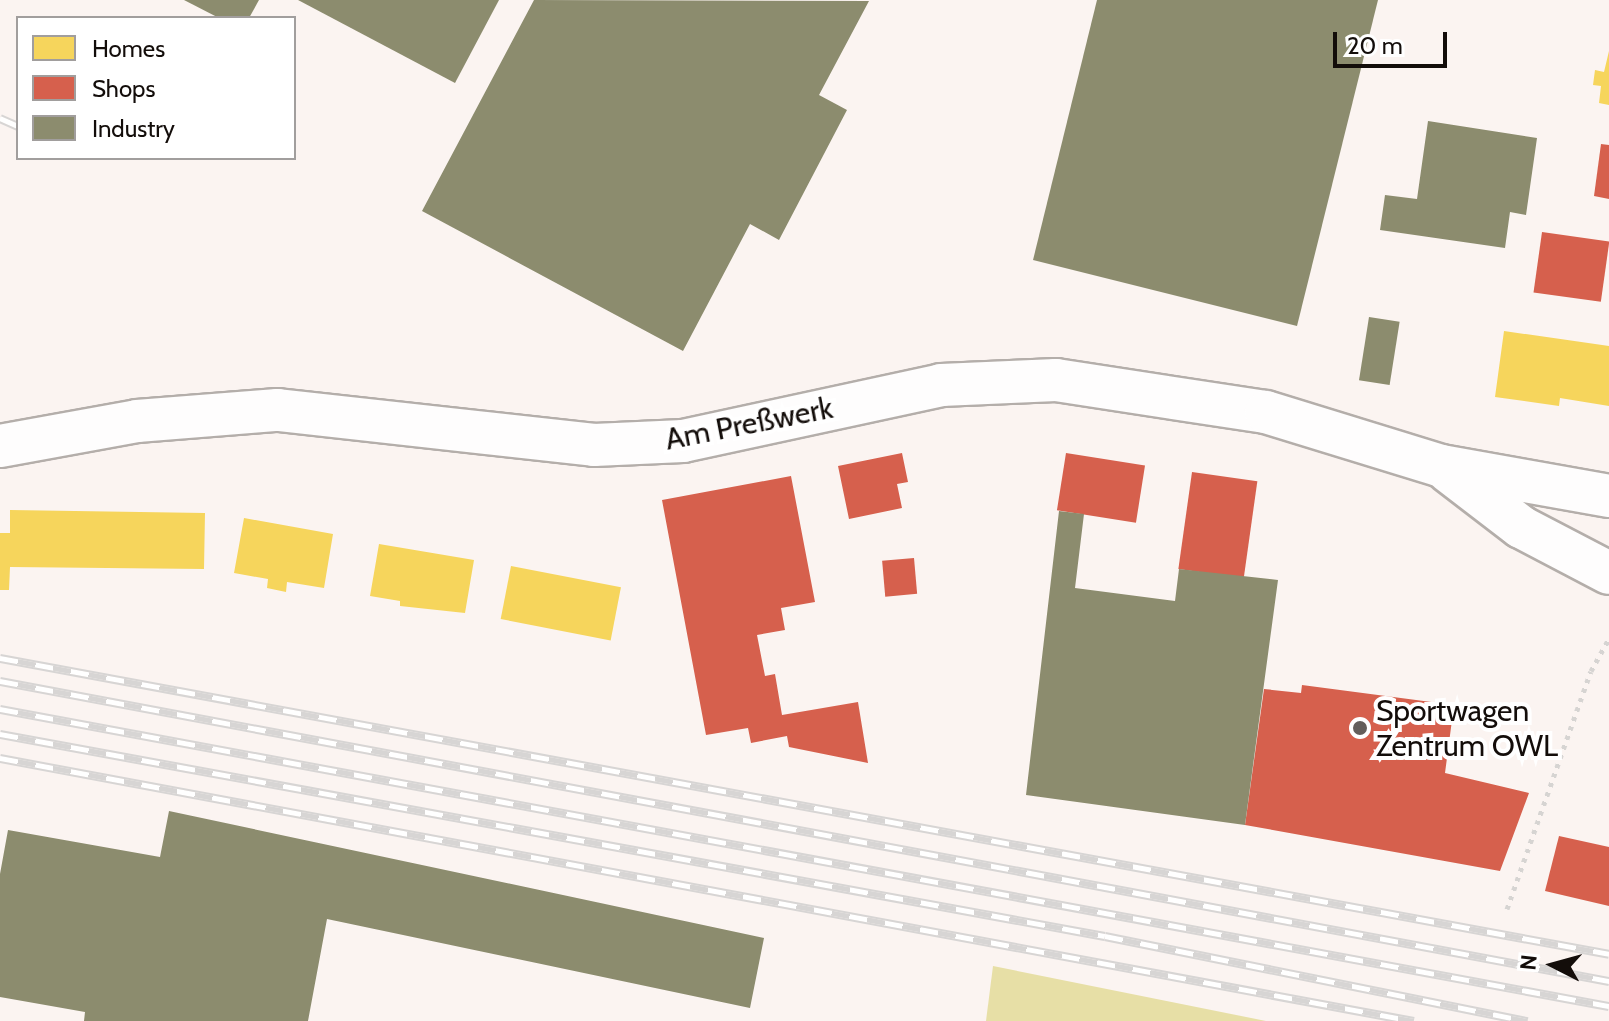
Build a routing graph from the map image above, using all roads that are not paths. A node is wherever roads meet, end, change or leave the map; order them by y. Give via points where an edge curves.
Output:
1 (0, 446) edge
2 (1441, 466) junction
3 (1609, 496) edge
4 (1609, 573) edge

1 - 2 street, Am Preßwerk via 137,421 278,410 594,445 683,441 941,385 1056,380 1266,412
2 - 3 street, Am Preßwerk
2 - 4 street, Am Preßwerk via 1521,527

